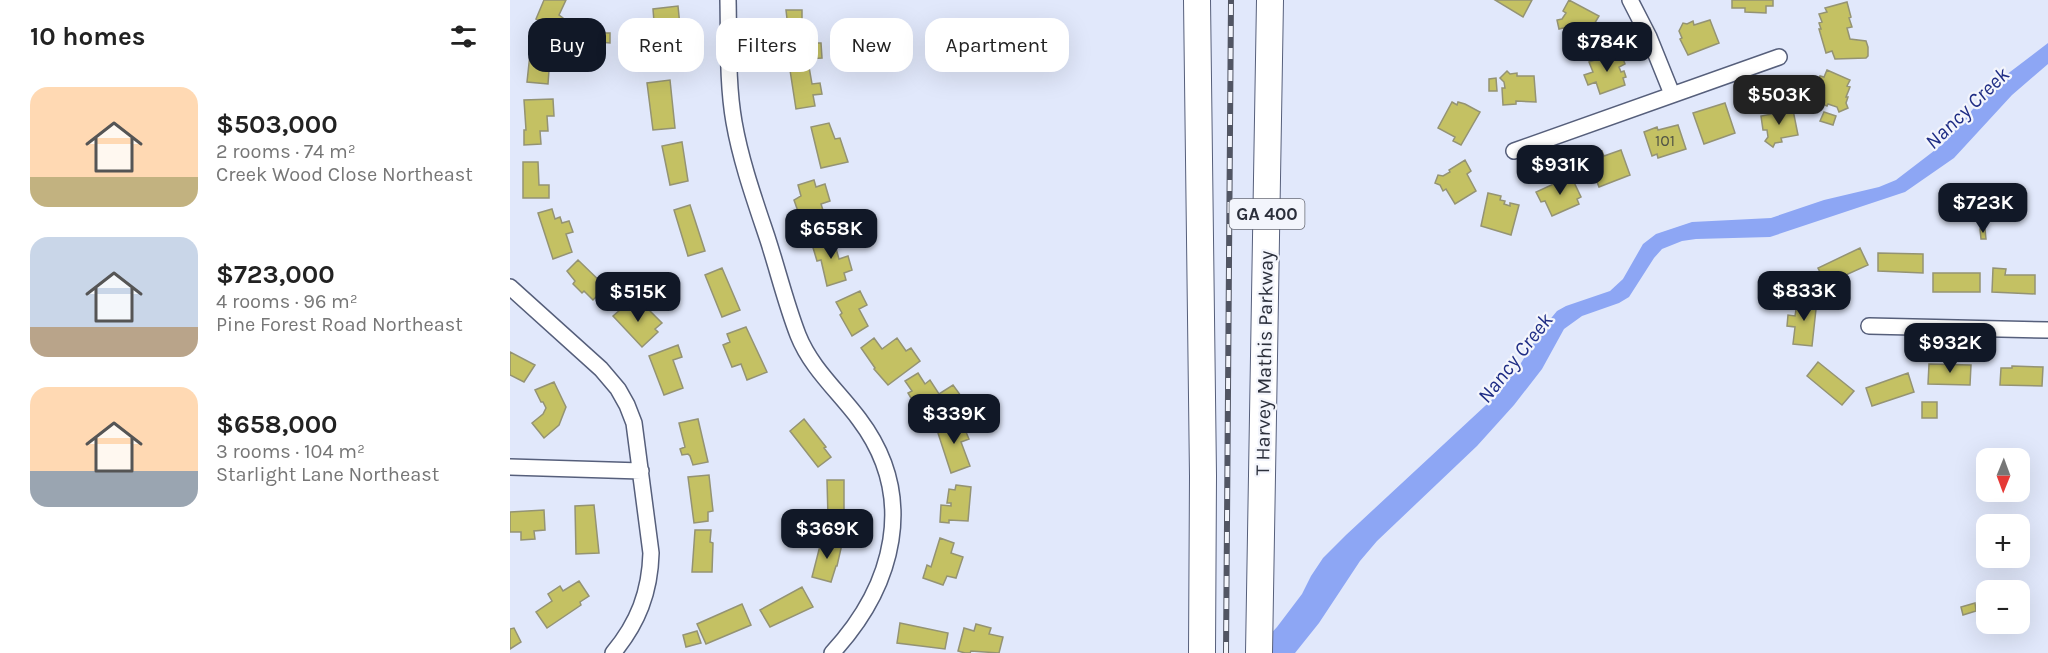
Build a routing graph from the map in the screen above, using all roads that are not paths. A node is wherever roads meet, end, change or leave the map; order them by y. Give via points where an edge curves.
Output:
1 (728, 0) edge
2 (1197, 0) edge
3 (1270, 0) edge
4 (1630, 0) edge
5 (1779, 57) dead end
6 (1672, 94) junction
7 (1514, 151) dead end
8 (510, 287) edge
9 (1869, 326) dead end
10 (2048, 330) edge
11 (510, 467) edge
12 (641, 471) junction
13 (612, 653) edge
14 (832, 653) edge
15 (1202, 653) edge
16 (1259, 653) edge

1 - 14 street via 734,122 798,335 818,370 873,440 886,470 892,505 893,528 885,570 859,619
2 - 15 highway
3 - 16 highway, T Harvey Mathis Parkway / GA 400
4 - 6 street
5 - 6 street
6 - 7 street
8 - 12 street via 618,389 634,423
9 - 10 street
11 - 12 street
12 - 13 street via 650,573 640,612

